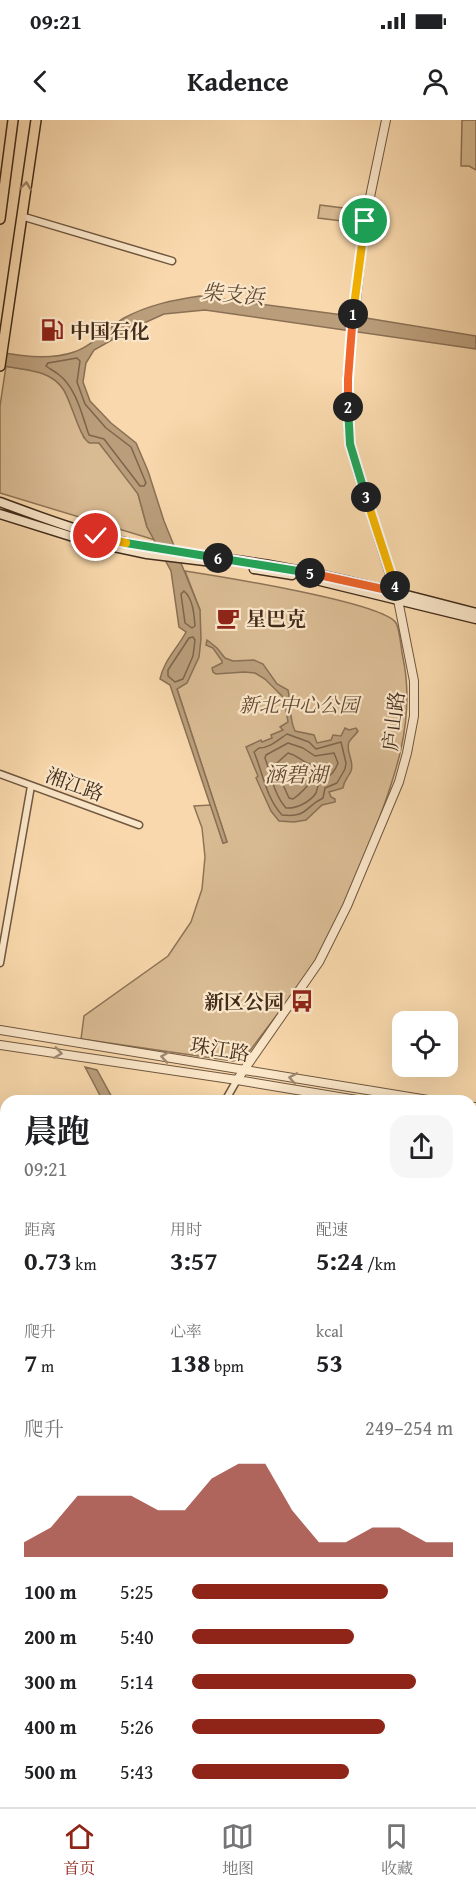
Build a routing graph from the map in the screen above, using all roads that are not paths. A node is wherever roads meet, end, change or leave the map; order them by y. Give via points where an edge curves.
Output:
1 (13, 120) edge
2 (36, 120) edge
3 (386, 120) edge
4 (21, 216) junction
5 (0, 219) edge
6 (172, 261) dead end
7 (0, 366) edge
8 (0, 502) edge
9 (0, 514) edge
10 (158, 552) junction
11 (397, 596) junction
12 (476, 613) edge
13 (476, 619) edge
14 (0, 774) edge
15 (31, 786) junction
16 (139, 825) dead end
17 (0, 963) edge
18 (0, 1030) edge
19 (0, 1045) edge
20 (243, 1069) junction
21 (237, 1080) junction
22 (228, 1095) edge
23 (327, 1095) edge
24 (398, 1095) edge

1 - 5 main road
4 -> 2 main road
3 - 11 street, 庐山路 via 365,221 348,379 350,444
4 - 6 street
4 - 7 main road
8 - 10 main road via 61,525
9 - 10 main road via 86,541
10 - 11 main road
11 - 12 main road
11 - 13 main road
11 - 20 street, 庐山路 via 414,681 414,716 399,782 320,962
14 - 15 street, 湘江路
15 - 16 street, 湘江路
15 - 17 street
20 -> 18 street, 珠江路
19 -> 21 street, 珠江路
20 - 21 street, 庐山路
24 -> 20 street, 珠江路
21 - 22 street
21 - 23 street, 珠江路

